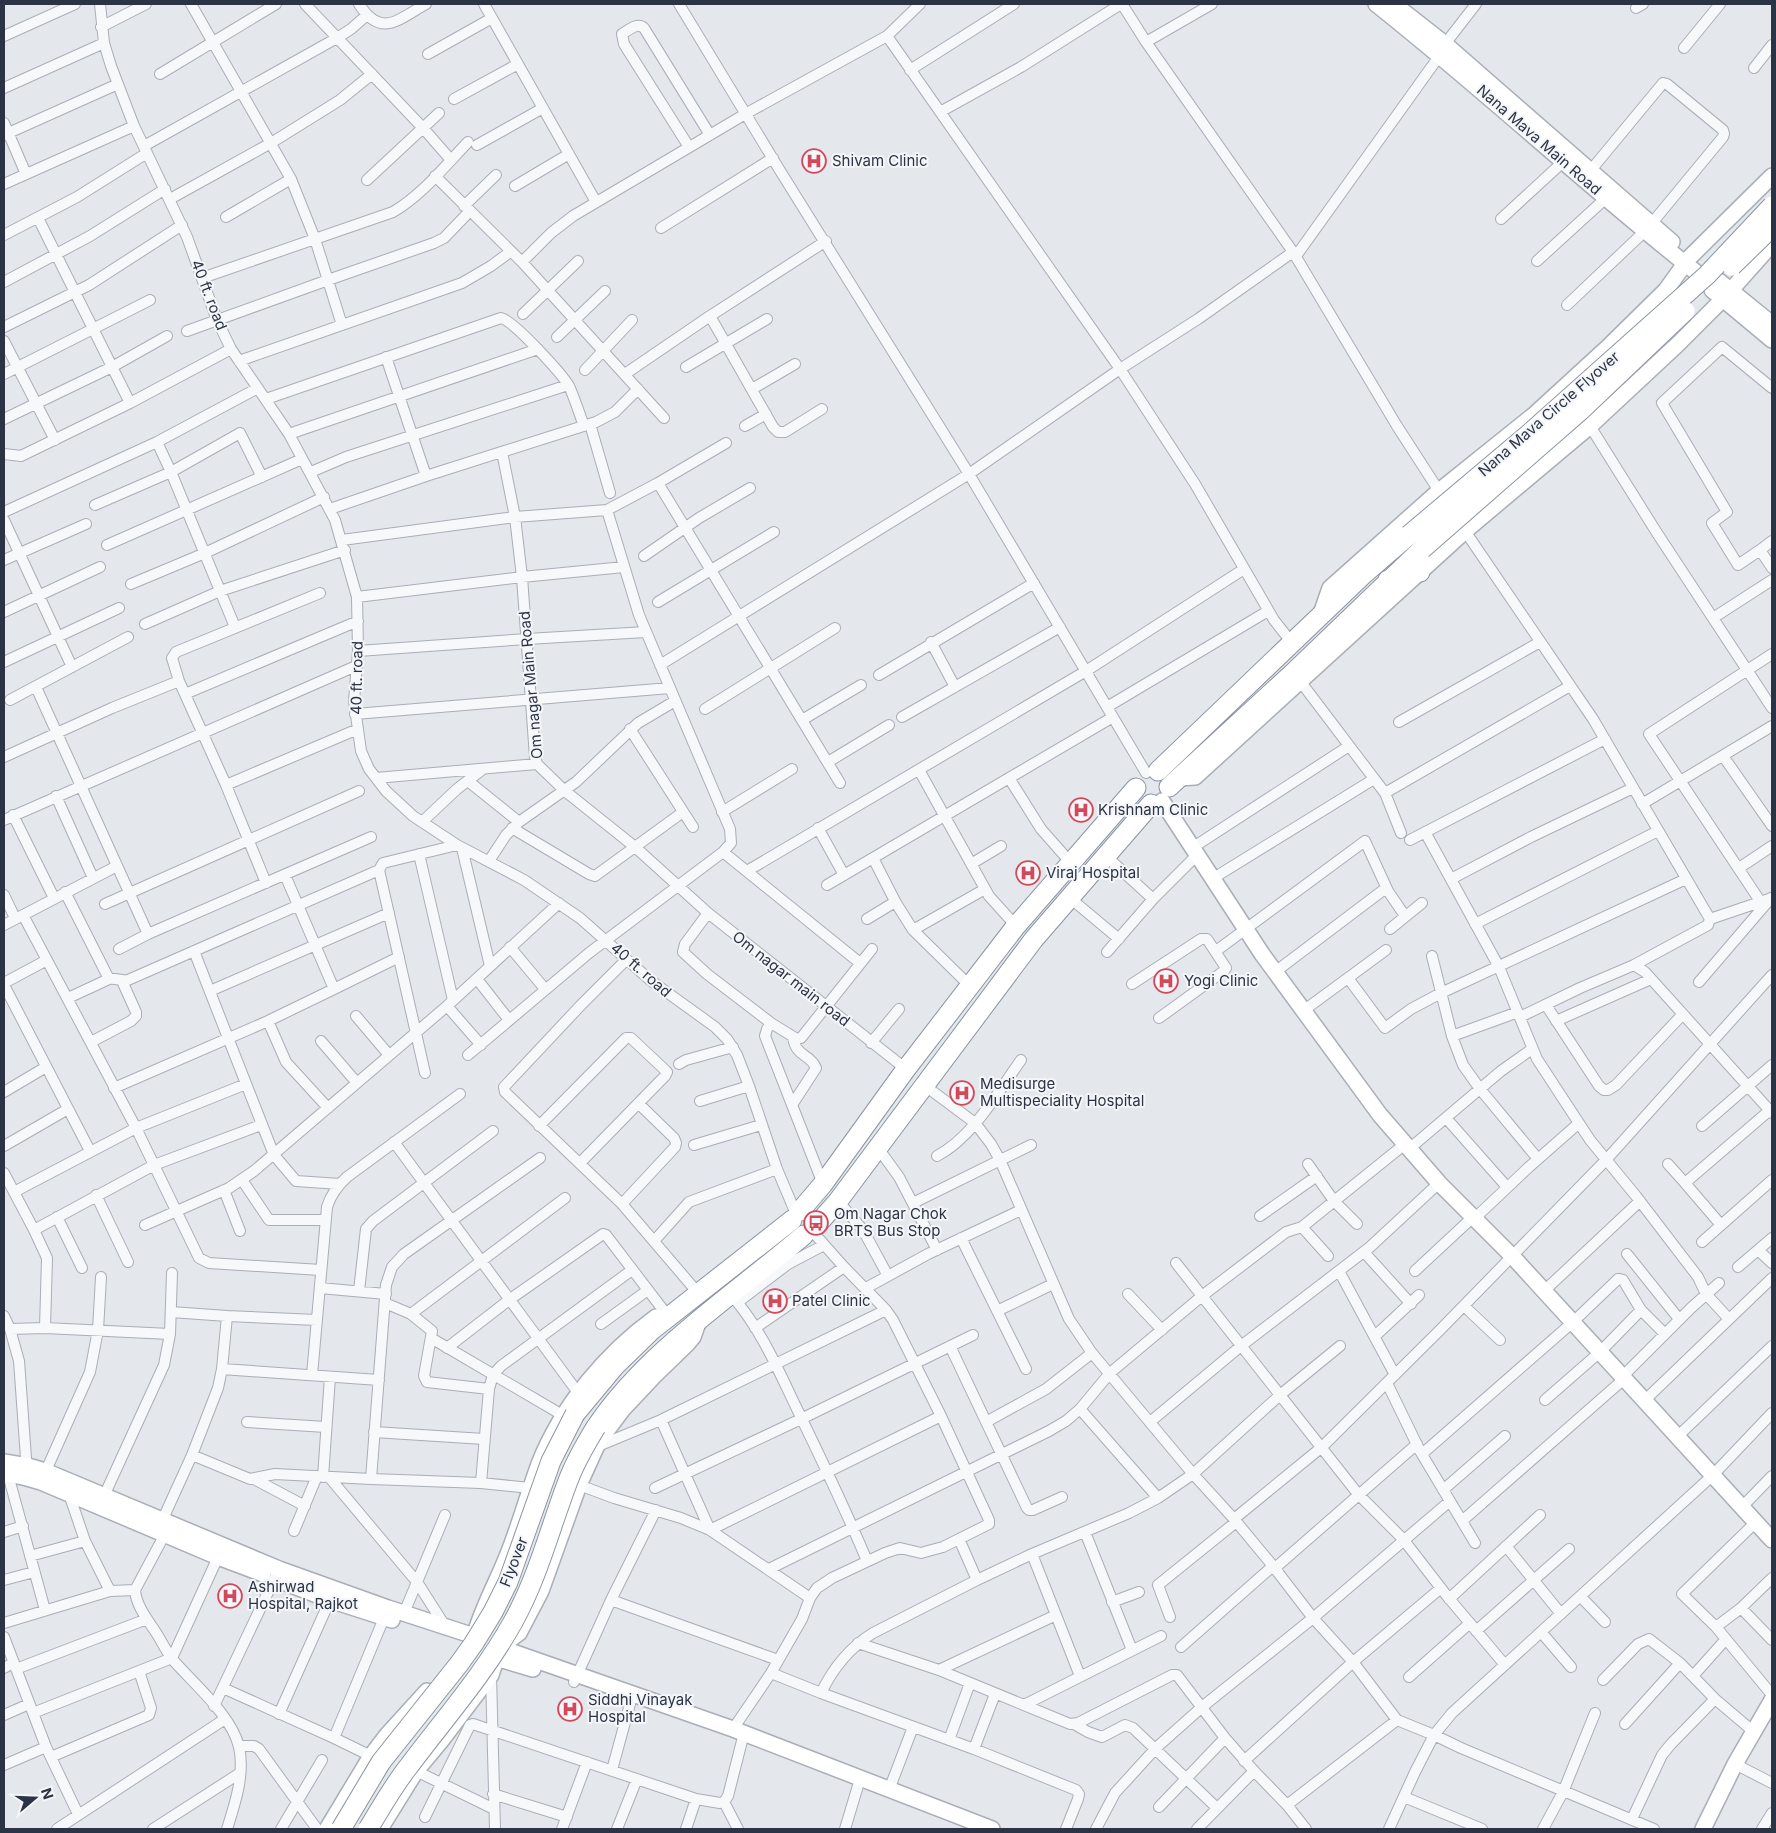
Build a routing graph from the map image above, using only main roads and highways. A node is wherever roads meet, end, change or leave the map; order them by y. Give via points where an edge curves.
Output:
1 (1772, 206) edge
2 (1772, 227) edge
3 (1416, 542) junction
4 (1420, 572) road end
5 (1387, 581) junction
6 (1147, 777) junction
7 (1165, 793) junction
8 (1070, 898) joint
9 (1016, 926) joint
10 (796, 1215) junction
11 (810, 1231) junction
12 (341, 1829) edge
13 (368, 1829) edge

1 - 3 highway, Nana Mava Circle Flyover, bridge via 1707,275 1530,433
2 - 3 highway, Nana Mava Circle Flyover, bridge via 1581,410
3 - 5 highway, Nana Mava Circle Flyover
3 - 6 highway, Nana Mava Circle Flyover via 1365,573
4 - 5 highway
5 - 7 highway, Nana Mava Circle Flyover via 1297,677
6 - 7 highway via 1164,775
6 - 7 highway via 1136,793 1142,802
6 - 9 highway, Nana Mava Circle Flyover
7 - 8 highway, Nana Mava Circle Flyover
8 - 11 highway, Flyover via 1034,939 838,1201
9 - 10 highway, Flyover via 823,1184
10 - 11 highway via 804,1210 813,1214 815,1218
10 - 12 highway, Flyover, bridge via 652,1330 570,1415 508,1582 492,1612 467,1654 381,1762
11 - 13 highway, Flyover, bridge via 735,1299 666,1349 631,1383 596,1428 568,1480 527,1596 500,1647 408,1767

